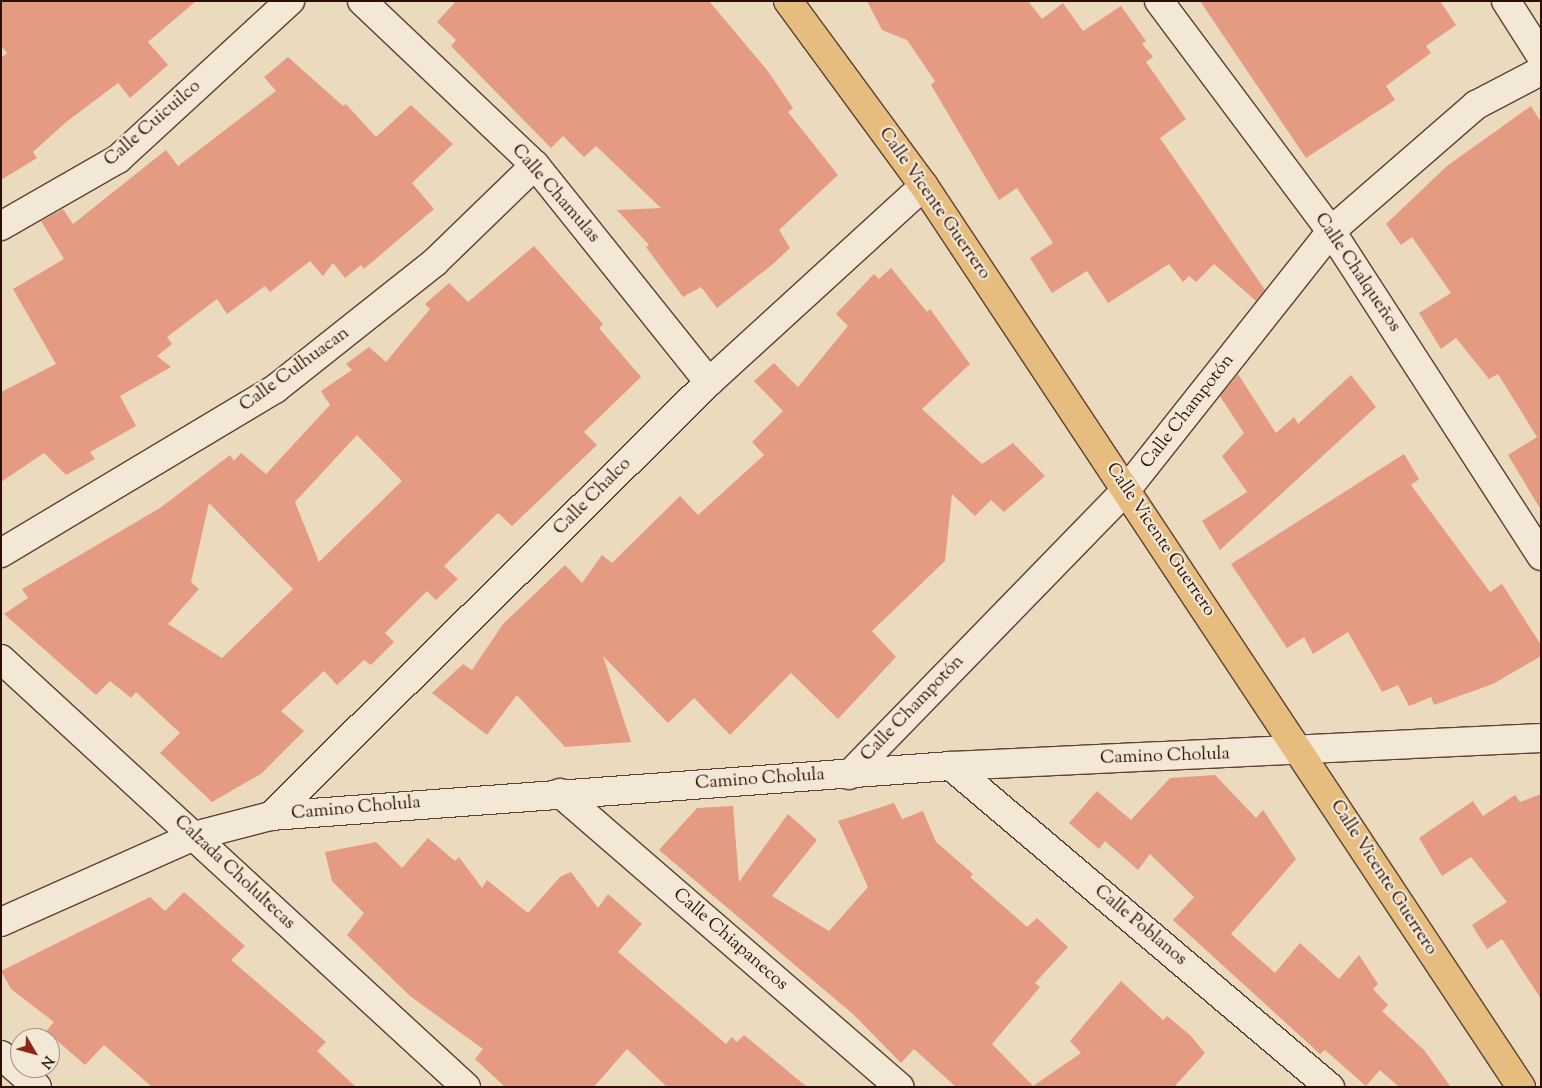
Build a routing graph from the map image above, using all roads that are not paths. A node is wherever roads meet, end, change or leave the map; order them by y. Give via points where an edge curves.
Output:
1 (290, 1) edge
2 (362, 1) edge
3 (788, 1) edge
4 (1159, 1) edge
5 (1506, 1) edge
6 (1541, 56) edge
7 (1541, 71) edge
8 (535, 165) junction
9 (924, 186) junction
10 (1, 226) edge
11 (1331, 231) junction
12 (709, 382) junction
13 (1126, 490) junction
14 (1, 553) edge
15 (1541, 556) edge
16 (1, 659) edge
17 (1541, 738) edge
18 (1300, 752) junction
19 (951, 766) junction
20 (850, 774) junction
21 (560, 794) junction
22 (271, 816) junction
23 (194, 836) junction
24 (1, 922) edge
25 (1, 1056) edge
26 (37, 1087) edge
27 (466, 1087) edge
28 (900, 1087) edge
29 (1330, 1087) edge
30 (1521, 1087) edge

1 - 10 street, Calle Cuicuilco via 118,159
2 - 8 street, Calle Chamulas
3 - 9 main road, Calle Vicente Guerrero
4 - 11 street, Calle Chalqueños
5 - 6 street
7 - 11 street, Calle Champotón via 1476,105
8 - 12 street, Calle Chamulas
8 - 14 street, Calle Culhuacan via 435,262 275,389
9 - 12 street, Calle Chalco
9 - 13 main road, Calle Vicente Guerrero
11 - 13 street, Calle Champotón
11 - 15 street, Calle Chalqueños
12 - 22 street, Calle Chalco
13 - 18 main road, Calle Vicente Guerrero
13 - 20 street, Calle Champotón
16 - 23 street, Calzada Cholultecas
17 - 18 street, Camino Cholula
18 - 19 street, Camino Cholula
18 - 30 main road, Calle Vicente Guerrero
19 - 20 street, Camino Cholula
19 - 29 street, Calle Poblanos
20 - 21 street, Camino Cholula
21 - 22 street, Camino Cholula
21 - 28 street, Calle Chiapanecos
22 - 23 street, Camino Cholula
23 - 24 street, Camino Cholula
23 - 27 street, Calzada Cholultecas
25 - 26 street

